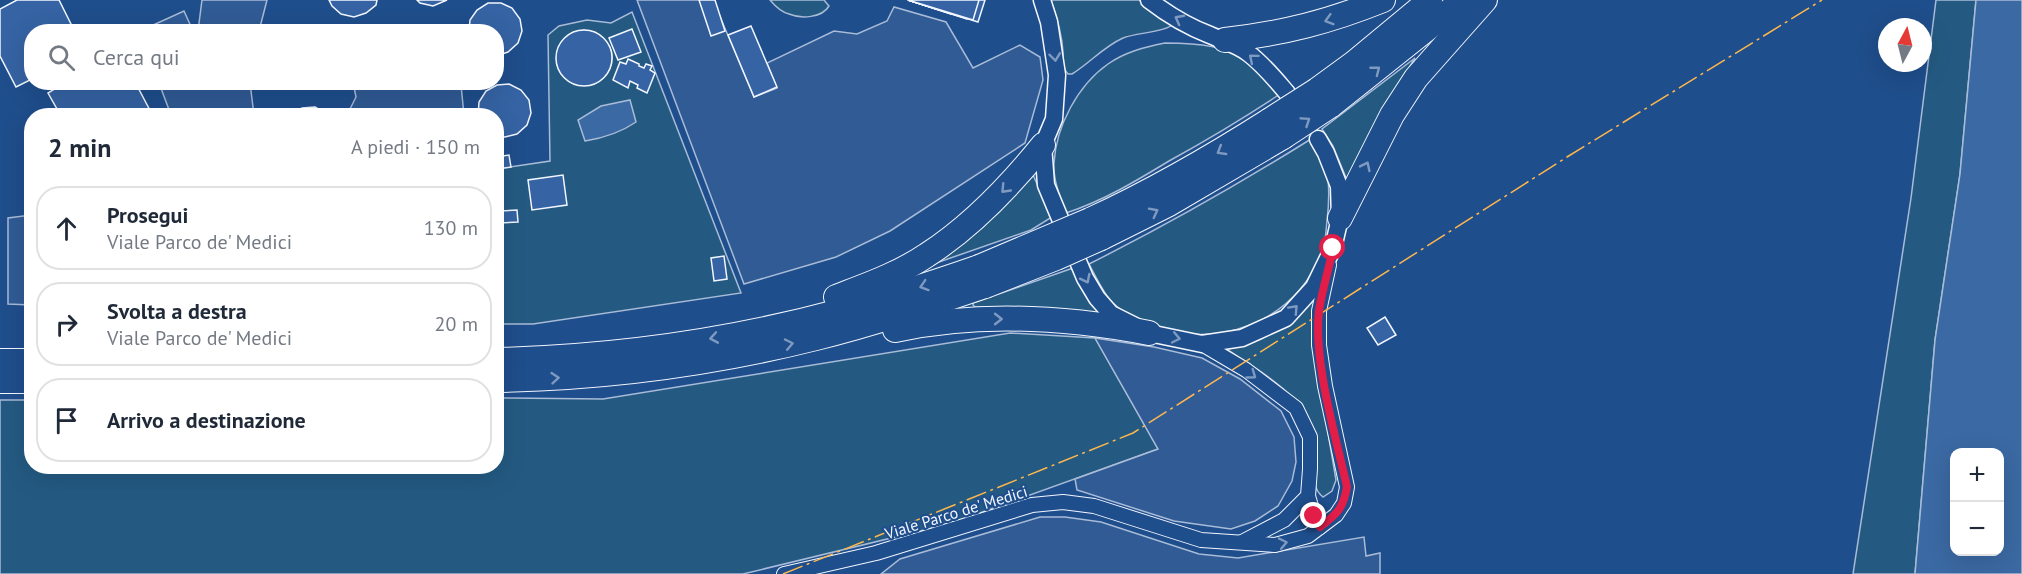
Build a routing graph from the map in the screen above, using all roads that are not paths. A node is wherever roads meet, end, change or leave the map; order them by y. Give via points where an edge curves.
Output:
1 (1042, 0) edge
2 (1149, 0) edge
3 (1383, 0) edge
4 (1430, 0) edge
5 (1463, 0) edge
6 (1485, 0) edge
7 (1217, 38) junction
8 (1287, 93) dead end
9 (1323, 98) junction
10 (1317, 139) dead end
11 (1043, 145) junction
12 (1340, 218) junction
13 (1333, 248) junction
14 (982, 276) junction
15 (750, 332) junction
16 (1149, 333) junction
17 (816, 338) junction
18 (1202, 344) junction
19 (504, 359) edge
20 (0, 361) edge
21 (24, 361) edge
22 (504, 380) edge
23 (0, 381) edge
24 (24, 381) edge
25 (1308, 496) junction
26 (1320, 527) junction
27 (1242, 542) junction
28 (784, 574) edge

1 -> 11 street via 1057,75 1054,119
7 -> 2 street
3 -> 7 highway via 1300,28
4 - 9 highway via 1354,63
9 -> 5 highway
12 -> 6 highway via 1392,115 1416,78
8 -> 7 street via 1248,53
9 - 14 highway, bridge via 1277,129 1219,153 1158,187 1096,229
12 -> 10 street via 1339,186
11 -> 15 highway via 997,198 927,256 882,280 773,317
11 -> 16 street via 1046,185 1085,278 1111,314
12 - 13 street
18 -> 13 street via 1242,338 1286,318 1314,287
13 - 26 street, Viale Parco de' Medici via 1319,311 1319,345 1347,487 1336,515
14 -> 15 highway
14 - 17 highway via 918,309
15 -> 19 highway via 615,352
17 -> 16 highway via 843,341 926,324 980,319 1070,321
16 -> 18 street
22 -> 17 highway via 630,371
18 -> 25 street via 1246,370 1296,408 1310,437
20 - 21 highway
23 - 24 highway
25 - 26 street
25 - 27 street, Viale Parco de' Medici via 1284,520
27 -> 26 street, Viale Parco de' Medici via 1275,545 1308,537
27 - 28 street, Viale Parco de' Medici via 1201,540 1094,506 1063,502 1032,505 876,553

